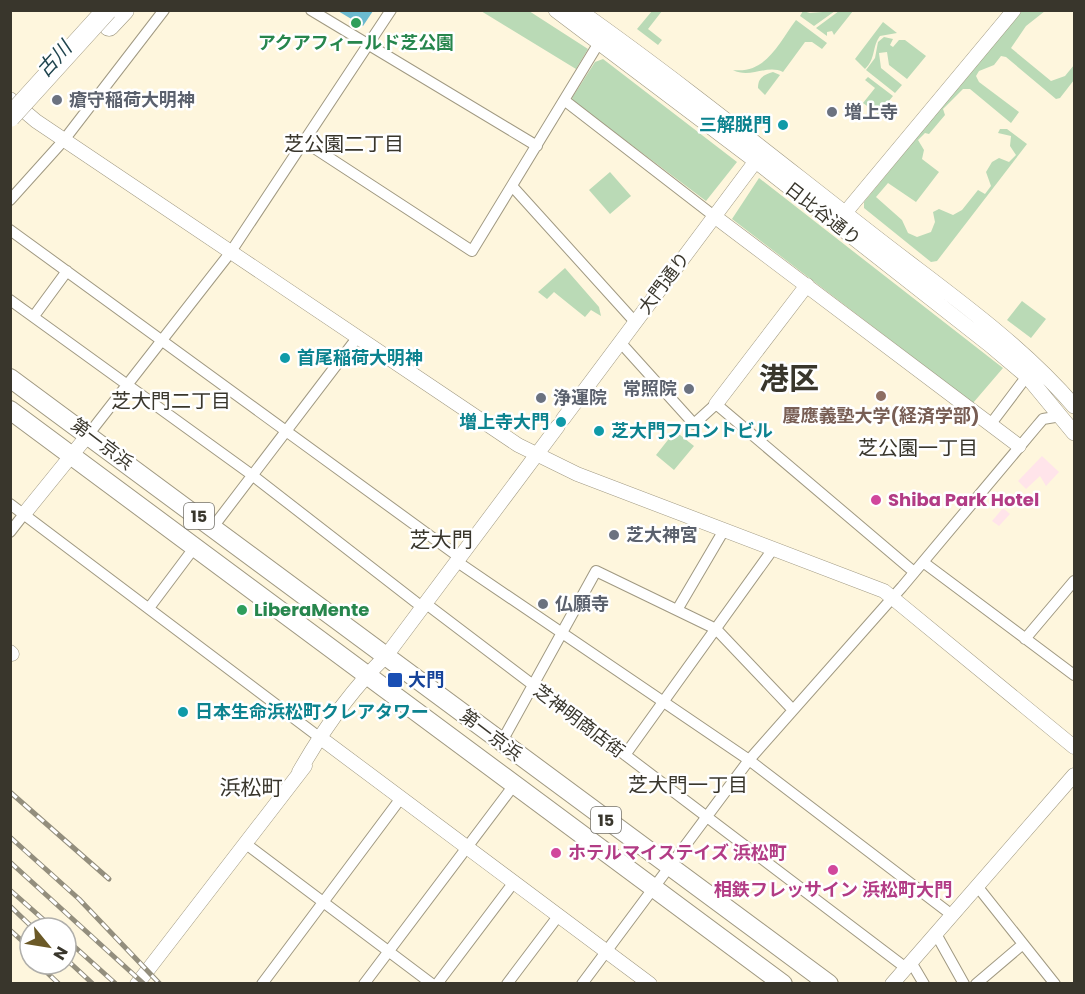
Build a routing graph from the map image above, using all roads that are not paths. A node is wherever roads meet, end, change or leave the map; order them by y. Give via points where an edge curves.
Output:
1 (90, 10) edge
2 (124, 10) edge
3 (164, 10) edge
4 (311, 10) edge
5 (391, 10) edge
6 (556, 10) edge
7 (578, 10) edge
8 (1014, 10) edge
9 (108, 19) edge
10 (600, 41) junction
11 (369, 45) junction
12 (10, 99) edge
13 (564, 100) junction
14 (10, 117) edge
15 (10, 123) edge
16 (64, 140) junction
17 (304, 142) junction
18 (537, 146) junction
19 (761, 155) junction
20 (512, 186) junction
21 (10, 200) edge
22 (845, 213) junction
23 (714, 216) junction
24 (10, 230) edge
25 (230, 253) junction
26 (67, 271) junction
27 (807, 285) junction
28 (10, 300) edge
29 (34, 316) junction
30 (635, 322) junction
31 (357, 338) junction
32 (161, 339) junction
33 (620, 342) junction
34 (1027, 376) junction
35 (10, 378) edge
36 (127, 385) junction
37 (716, 404) junction
38 (1074, 406) edge
39 (10, 410) edge
40 (1068, 416) edge
41 (990, 425) junction
42 (287, 430) junction
43 (1074, 433) edge
44 (88, 435) junction
45 (1019, 446) junction
46 (72, 455) junction
47 (536, 455) junction
48 (252, 475) junction
49 (10, 504) edge
50 (24, 514) junction
51 (213, 527) junction
52 (724, 530) junction
53 (10, 532) edge
54 (194, 548) junction
55 (772, 549) junction
56 (458, 559) junction
57 (923, 562) junction
58 (914, 572) junction
59 (1074, 581) edge
60 (894, 597) junction
61 (423, 605) junction
62 (149, 608) junction
63 (677, 610) junction
64 (716, 629) junction
65 (562, 633) junction
66 (1025, 639) junction
67 (386, 656) junction
68 (1074, 675) edge
69 (369, 678) junction
70 (533, 686) junction
71 (663, 703) junction
72 (794, 710) junction
73 (322, 739) junction
74 (501, 743) junction
75 (1074, 747) edge
76 (625, 756) junction
77 (749, 760) junction
78 (1074, 775) edge
79 (514, 785) junction
80 (401, 798) junction
81 (706, 817) junction
82 (246, 844) junction
83 (467, 847) junction
84 (670, 867) junction
85 (514, 882) junction
86 (977, 886) junction
87 (653, 888) junction
88 (323, 902) junction
89 (559, 915) junction
90 (952, 915) junction
91 (936, 934) junction
92 (1023, 944) junction
93 (388, 951) junction
94 (606, 951) junction
95 (909, 965) junction
96 (265, 983) edge
97 (137, 984) edge
98 (364, 984) edge
99 (432, 984) edge
100 (437, 984) edge
101 (507, 984) edge
102 (582, 984) edge
103 (650, 984) edge
104 (783, 984) edge
105 (828, 984) edge
106 (892, 984) edge
107 (924, 984) edge
108 (964, 984) edge
109 (976, 984) edge
110 (1055, 984) edge

1 - 12 highway
2 - 9 highway
3 - 16 street
4 - 11 street
5 - 11 street
6 - 10 main road, 日比谷通り
7 - 19 main road, 日比谷通り via 622,39
8 - 22 street
9 - 14 highway, bridge
9 - 15 highway
10 - 13 street
10 - 19 main road, 日比谷通り
11 - 17 street
11 - 18 street
12 - 16 street
13 - 18 street
13 - 23 street
16 - 21 street
16 - 25 street
17 - 20 street via 472,251
17 - 25 street
18 - 20 street
19 - 22 main road, 日比谷通り
19 - 23 street, 大門通り
19 - 34 main road, 日比谷通り
20 - 30 street
22 - 38 main road, 日比谷通り via 1021,351
23 - 27 street
23 - 30 street, 大門通り
24 - 26 street
25 - 31 street
25 - 32 street
26 - 29 street
26 - 32 street
27 - 37 street
27 - 41 street
28 - 29 street, 芝神明商店街
29 - 36 street, 芝神明商店街
30 - 33 street, 大門通り
31 - 42 street
31 - 47 street
32 - 36 street
32 - 42 street
33 - 37 street via 694,424
33 - 47 street, 大門通り
34 - 40 main road, 日比谷通り
34 - 41 street
35 - 44 highway, 第一京浜 / 15
36 - 44 street
36 - 48 street, 芝神明商店街
37 - 58 street
39 - 46 highway, 第一京浜 / 15
40 - 43 main road, 日比谷通り
40 - 45 street via 1043,419
41 - 45 street
42 - 48 street
42 - 56 street
44 - 46 street
44 - 51 highway, 第一京浜 / 15
45 - 57 street
46 - 50 street
46 - 54 highway, 第一京浜 / 15
47 - 52 street
47 - 56 street, 大門通り
48 - 51 street
48 - 61 street, 芝神明商店街
49 - 50 street
50 - 53 street
50 - 62 street
51 - 67 highway, 第一京浜 / 15
52 - 55 street
52 - 63 street
54 - 62 street
54 - 69 highway, 第一京浜 / 15
55 - 60 street
55 - 64 street
56 - 61 street, 大門通り
56 - 65 street
57 - 58 street
57 - 66 street
58 - 60 street
59 - 66 street
60 - 72 street
60 - 75 street
61 - 67 street, 大門通り
61 - 70 street, 芝神明商店街
62 - 73 street
63 - 64 street
63 - 65 street via 596,571
64 - 71 street
64 - 72 street
65 - 70 street
65 - 71 street
66 - 68 street
67 - 69 street, 大門通り
67 - 74 highway, 第一京浜 / 15
69 - 73 street, 大門通り
69 - 79 highway, 第一京浜 / 15
70 - 74 street
70 - 76 street, 芝神明商店街
71 - 76 street
71 - 77 street
72 - 77 street
73 - 80 street
73 - 82 street, 大門通り
74 - 84 highway, 第一京浜 / 15
76 - 81 street, 芝神明商店街
77 - 81 street
77 - 90 street
78 - 86 street
79 - 83 street
79 - 87 highway, 第一京浜 / 15
80 - 83 street
80 - 88 street
81 - 84 street
81 - 95 street, 芝神明商店街
82 - 88 street
82 - 97 street, 大門通り
83 - 85 street
83 - 93 street
84 - 87 street
84 - 105 highway, 第一京浜 / 15
85 - 89 street
85 - 100 street
86 - 90 street
86 - 92 street
87 - 94 street
87 - 104 highway, 第一京浜 / 15
88 - 93 street
88 - 96 street
89 - 94 street
89 - 101 street
90 - 91 street
91 - 95 street
91 - 108 street
92 - 109 street
92 - 110 street
93 - 98 street
93 - 99 street
94 - 102 street
94 - 103 street
95 - 106 street
95 - 107 street

